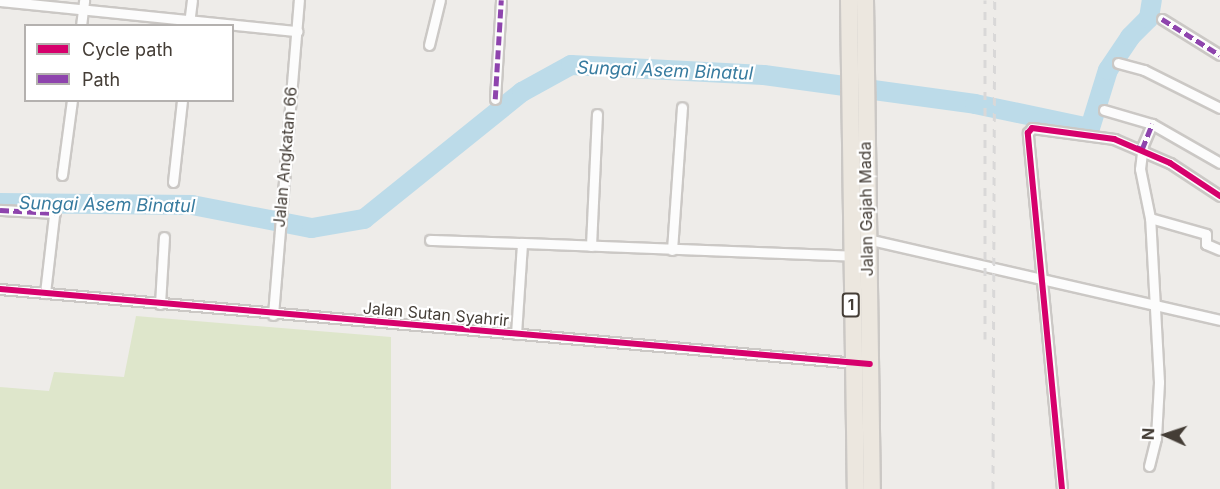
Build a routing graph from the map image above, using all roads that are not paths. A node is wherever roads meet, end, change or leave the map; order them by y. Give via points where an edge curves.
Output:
1 (84, 0) edge
2 (192, 0) edge
3 (299, 0) edge
4 (440, 0) edge
5 (501, 0) edge
6 (849, 0) edge
7 (865, 0) edge
8 (0, 1) edge
9 (83, 12) junction
10 (1162, 19) dead end
11 (190, 23) edge
12 (81, 24) edge
13 (234, 26) edge
14 (297, 31) junction
15 (857, 39) junction
16 (429, 45) dead end
17 (1220, 55) edge
18 (1118, 63) dead end
19 (495, 99) dead end
20 (72, 102) edge
21 (182, 102) edge
22 (682, 107) dead end
23 (1220, 108) edge
24 (1104, 110) dead end
25 (597, 114) dead end
26 (857, 122) junction
27 (1152, 125) junction
28 (1142, 147) junction
29 (1220, 163) edge
30 (62, 175) dead end
31 (173, 182) dead end
32 (1220, 196) edge
33 (0, 210) edge
34 (1150, 218) junction
35 (850, 236) junction
36 (164, 237) dead end
37 (867, 239) junction
38 (430, 240) dead end
39 (522, 243) junction
40 (591, 246) junction
41 (672, 250) junction
42 (1220, 250) edge
43 (850, 256) junction
44 (867, 256) junction
45 (1040, 278) junction
46 (0, 289) edge
47 (45, 293) junction
48 (160, 304) junction
49 (1156, 304) junction
50 (273, 315) junction
51 (1220, 320) edge
52 (516, 334) junction
53 (853, 363) junction
54 (870, 364) junction
55 (1149, 466) dead end
56 (856, 489) edge
57 (872, 489) edge
58 (1062, 489) edge

1 - 9 street
2 - 11 street
3 - 14 street, Jalan Angkatan 66
4 - 16 street
5 - 19 street
6 - 15 highway, Jalan Gajah Mada / 1
7 - 15 highway, Jalan Gajah Mada / 1
8 - 9 street
9 - 11 street
9 - 12 street
10 - 17 street
13 - 14 street
14 - 50 street, Jalan Angkatan 66
15 - 26 highway, Jalan Gajah Mada / 1
18 - 23 street via 1144,70
20 - 30 street
21 - 31 street
22 - 41 street
24 - 27 street
25 - 40 street
26 - 35 highway, Jalan Gajah Mada / 1
26 - 37 highway, Jalan Gajah Mada / 1
27 - 28 street
27 - 29 street
28 - 32 street
28 - 34 street via 1143,195
28 - 45 street via 1114,139 1029,130
33 - 47 street via 55,209
34 - 42 street via 1206,234 1206,244
34 - 49 street
35 - 37 street
35 - 43 highway, Jalan Gajah Mada / 1
36 - 48 street
37 - 44 highway, Jalan Gajah Mada / 1
37 - 45 street
38 - 39 street
39 - 40 street
39 - 52 street
40 - 41 street
41 - 43 street
43 - 44 street
43 - 53 highway, Jalan Gajah Mada / 1
44 - 54 highway, Jalan Gajah Mada / 1
45 - 49 street
45 - 58 street
46 - 47 street, Jalan Sutan Syahrir
47 - 48 street, Jalan Sutan Syahrir
48 - 50 street, Jalan Sutan Syahrir
49 - 51 street
49 - 55 street via 1160,402
50 - 52 street, Jalan Sutan Syahrir
52 - 53 street, Jalan Sutan Syahrir
53 - 54 street, Jalan Sutan Syahrir
53 - 56 highway, Jalan Gajah Mada / 1
54 - 57 highway, Jalan Gajah Mada / 1

